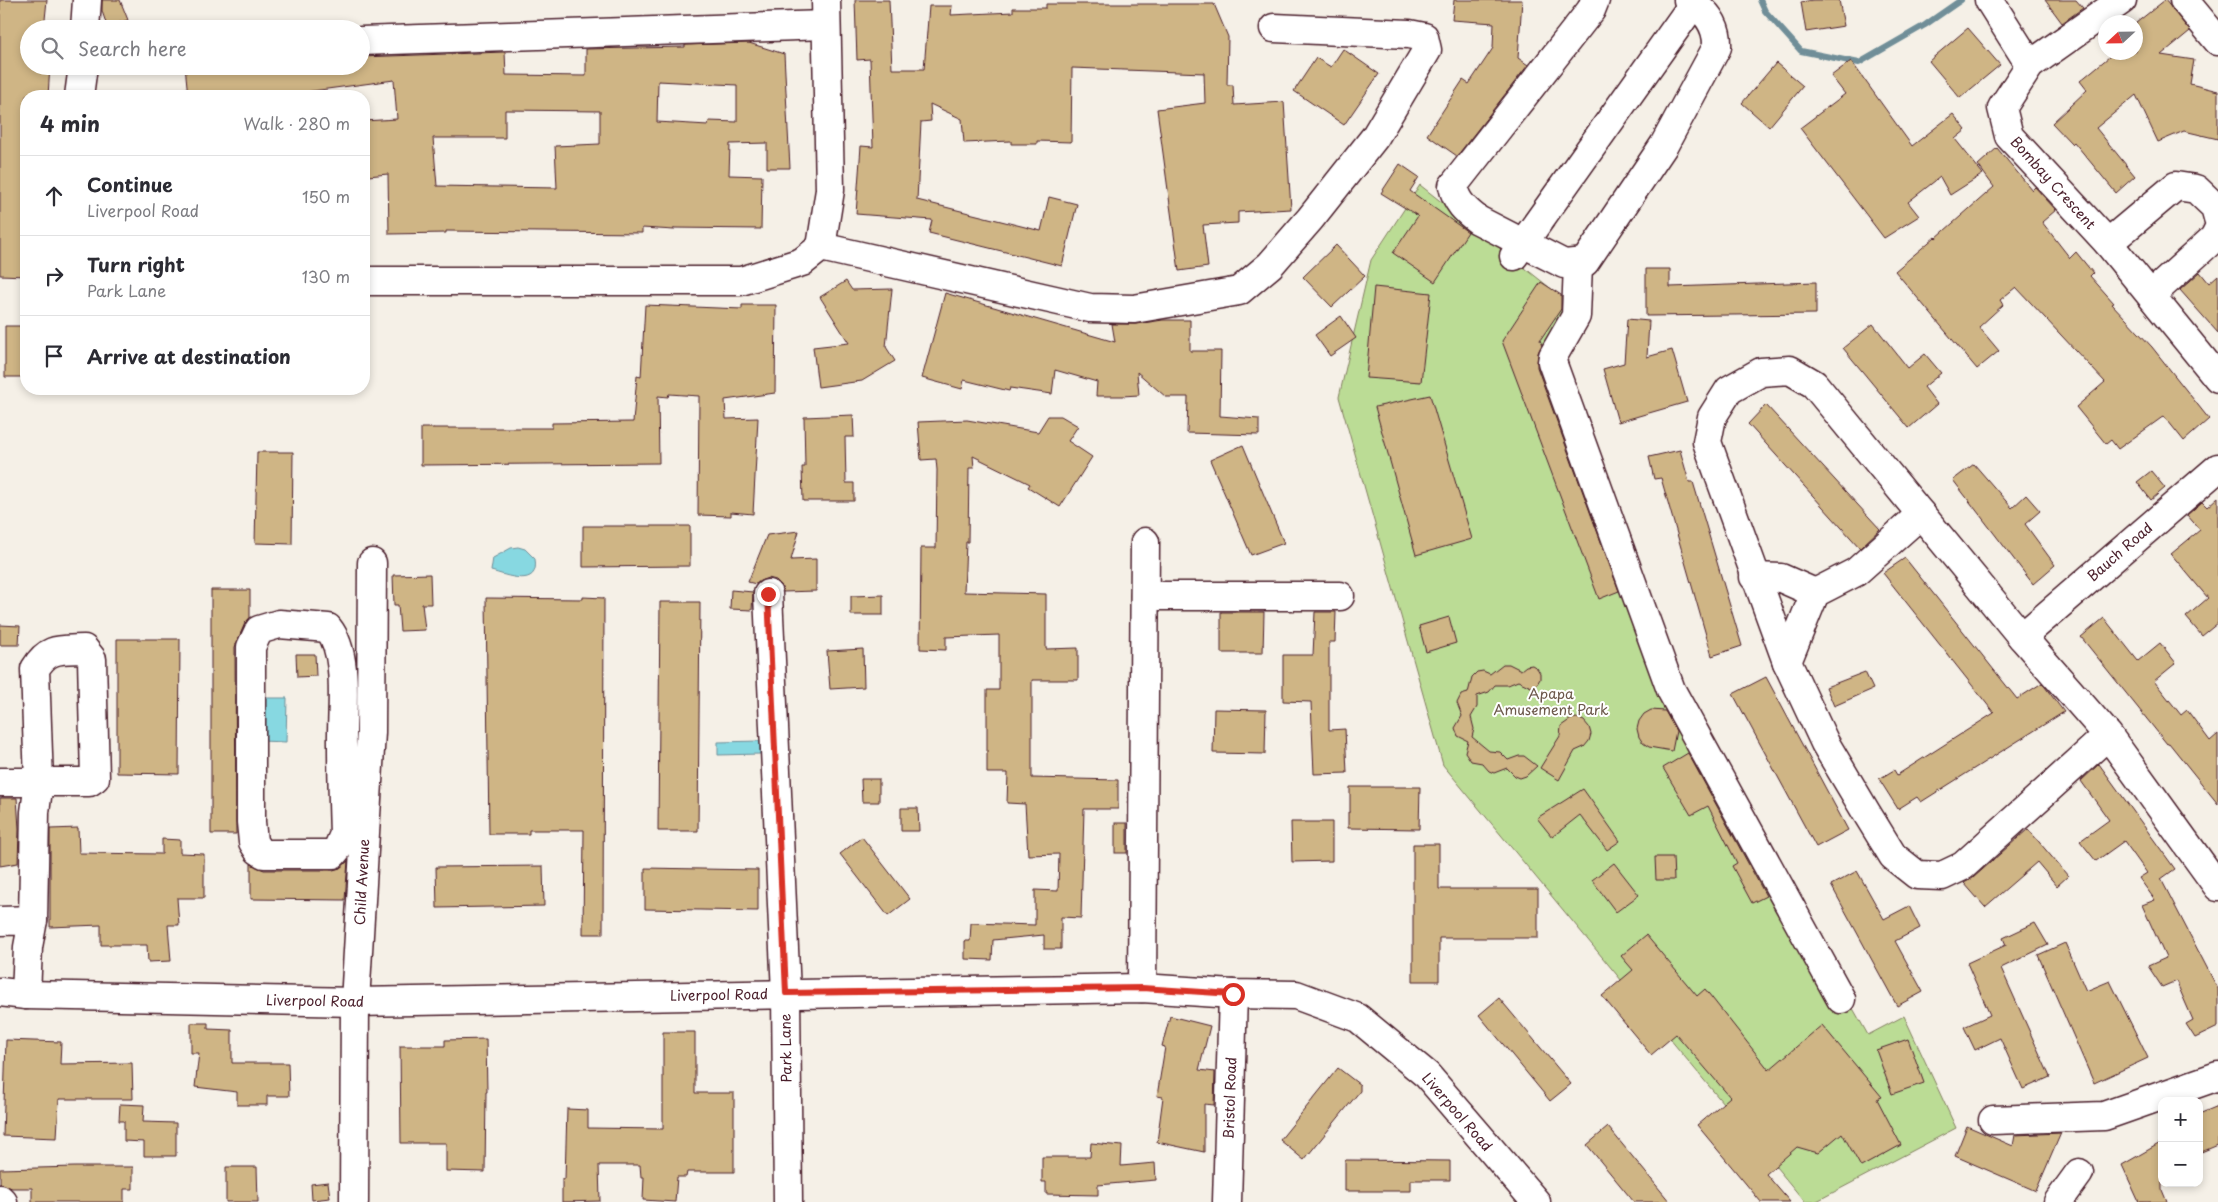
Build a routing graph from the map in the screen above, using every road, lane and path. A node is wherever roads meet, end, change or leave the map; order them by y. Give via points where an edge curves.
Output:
1 (87, 0) edge
2 (1595, 0) edge
3 (1989, 0) edge
4 (2122, 0) edge
5 (2184, 0) edge
6 (1693, 1) edge
7 (826, 13) edge
8 (86, 20) edge
9 (1274, 28) dead end
10 (370, 40) edge
11 (2218, 41) edge
12 (2030, 65) junction
13 (82, 75) edge
14 (80, 90) edge
15 (2218, 218) edge
16 (2218, 230) edge
17 (2108, 243) junction
18 (821, 247) junction
19 (1518, 249) junction
20 (1578, 264) junction
21 (370, 281) edge
22 (2150, 295) junction
23 (2218, 378) edge
24 (2218, 468) edge
25 (1921, 514) junction
26 (1144, 542) dead end
27 (372, 563) dead end
28 (1754, 577) junction
29 (1815, 593) junction
30 (768, 594) dead end
31 (1145, 596) junction
32 (1340, 596) dead end
33 (2022, 637) junction
34 (1787, 662) junction
35 (342, 731) junction
36 (371, 732) junction
37 (2108, 735) junction
38 (0, 782) edge
39 (39, 782) junction
40 (2218, 888) edge
41 (0, 920) edge
42 (33, 920) junction
43 (1142, 988) junction
44 (786, 993) junction
45 (13, 994) edge
46 (1233, 994) junction
47 (1840, 999) dead end
48 (355, 1002) junction
49 (2218, 1076) edge
50 (1993, 1120) dead end
51 (2079, 1173) dead end
52 (0, 1199) edge
53 (3, 1202) edge
54 (354, 1202) edge
55 (788, 1202) edge
56 (1227, 1202) edge
57 (1536, 1202) edge
58 (2058, 1202) edge

1 - 8 street
2 - 19 street via 1591,10 1454,186 1455,194 1467,212
3 - 12 street
4 - 12 street, Bombay Crescent
5 - 11 street
6 - 19 street
6 - 20 street via 1718,33 1717,47 1664,145 1585,262
7 - 10 street
7 - 18 street via 830,190
9 - 18 street via 1409,34 1424,37 1427,50 1375,137 1276,258 1240,291 1134,309 1090,308
12 - 17 street, Bombay Crescent via 2002,108 2009,136
13 - 14 street
15 - 17 street via 2215,206 2196,189 2176,186
16 - 22 street via 2214,238
17 - 22 street, Bombay Crescent
18 - 21 street via 802,262 741,281
19 - 20 street via 1564,264
20 - 47 street via 1576,316 1552,362 1671,690
22 - 23 street, Bombay Crescent
24 - 33 street, Bauch Road
25 - 28 street via 1814,384 1790,370 1761,372 1729,390 1712,417 1707,442
25 - 29 street via 1856,572
25 - 33 street
26 - 31 street
27 - 36 street, Child Avenue
28 - 29 street via 1781,578
28 - 34 street
29 - 34 street
30 - 44 street, Park Lane
31 - 32 street
31 - 43 street
33 - 37 street
34 - 37 street via 1825,743 1893,856 1917,875 1942,876 1963,866
35 - 35 street via 340,655 336,637 328,628 278,624 259,630 251,647 251,822 253,842 258,850 264,854 318,855 333,854 338,848 344,834
35 - 36 street
36 - 48 street, Child Avenue
37 - 40 street
38 - 39 street
39 - 39 street via 35,669 41,657 52,651 84,649 92,658 94,778 89,782
39 - 42 street via 35,812
41 - 42 street
42 - 45 street
43 - 44 street, Liverpool Road
43 - 46 street, Liverpool Road
44 - 48 street, Liverpool Road
44 - 55 street, Park Lane
45 - 48 street, Liverpool Road
46 - 56 street, Bristol Road
46 - 57 street, Liverpool Road via 1296,995 1358,1018 1427,1076
48 - 54 street, Child Avenue
49 - 50 street via 2104,1116
51 - 58 street
52 - 53 street

